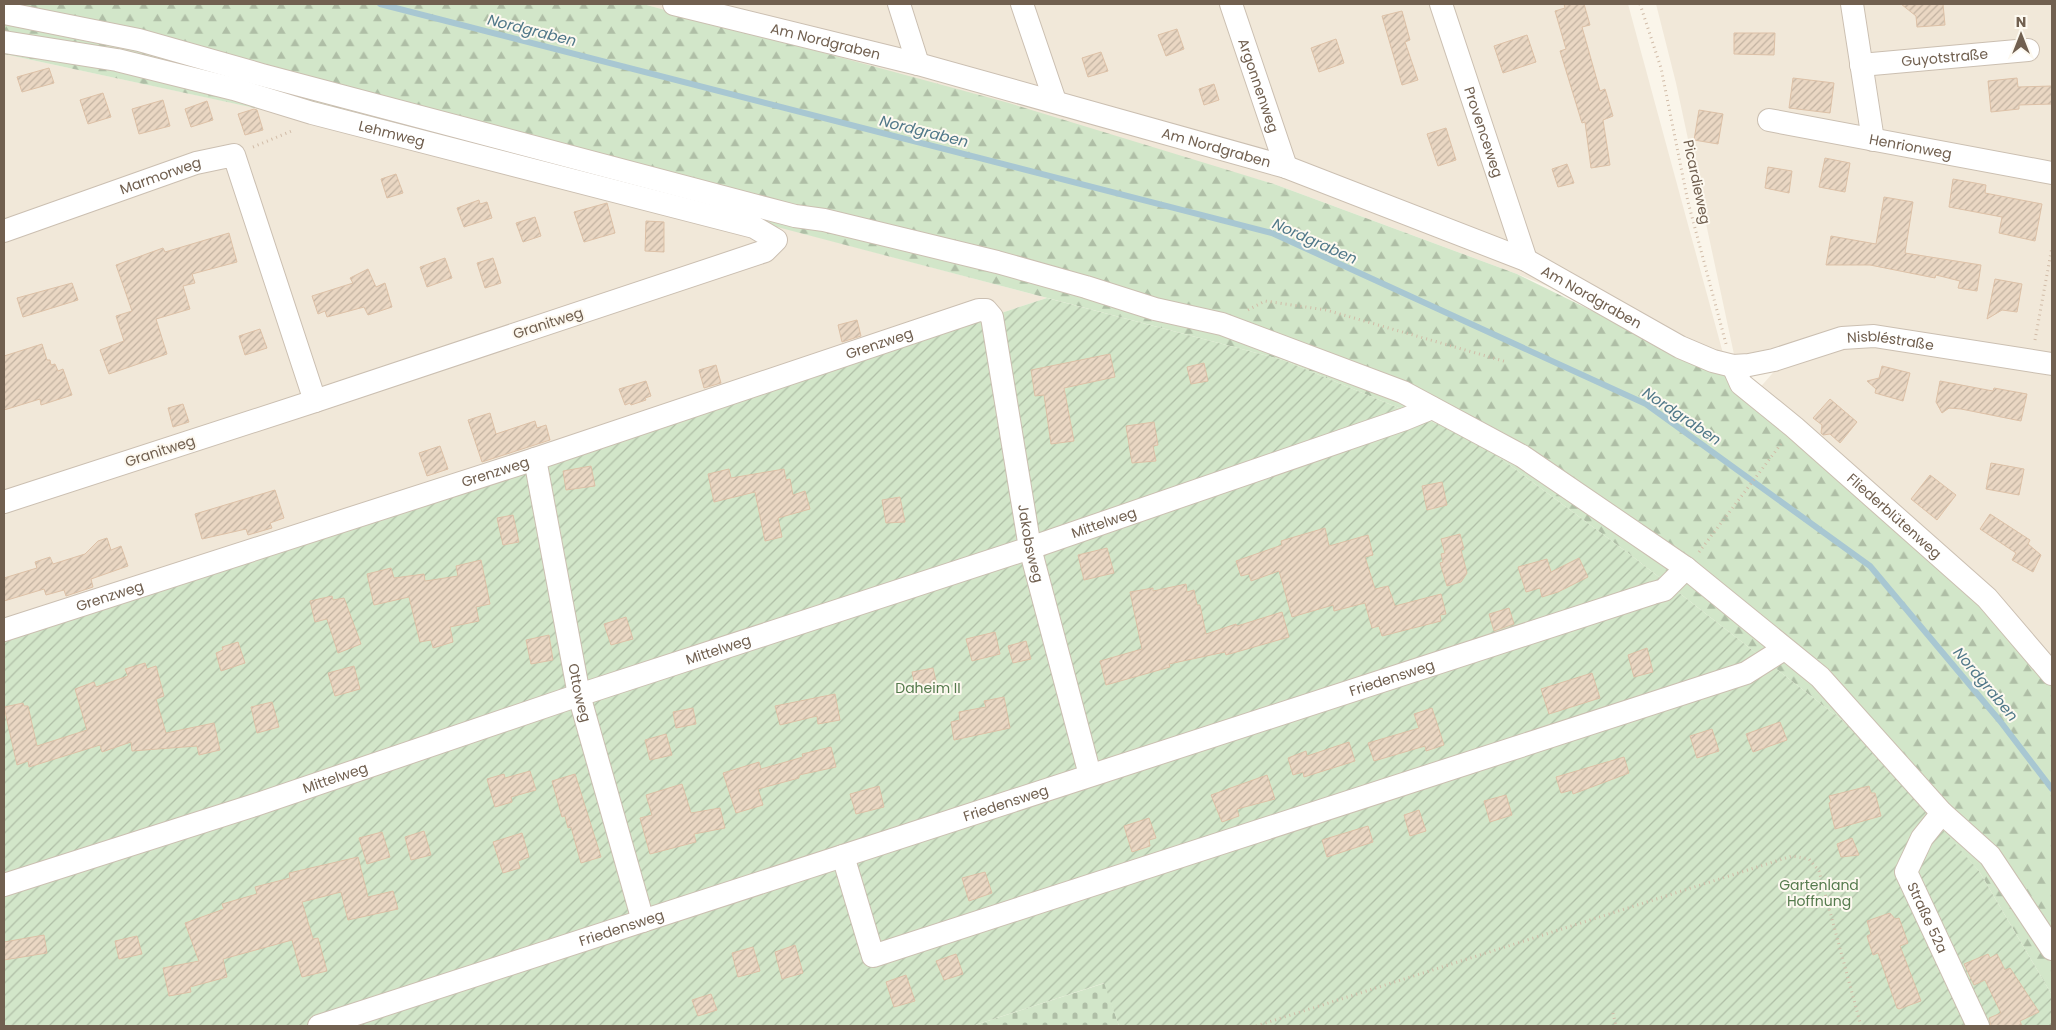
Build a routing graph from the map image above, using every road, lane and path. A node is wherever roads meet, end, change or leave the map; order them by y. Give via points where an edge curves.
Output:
1 (898, 4) edge
2 (1022, 4) edge
3 (1231, 4) edge
4 (1441, 4) edge
5 (1640, 4) edge
6 (1852, 4) edge
7 (686, 5) edge
8 (4, 14) edge
9 (4, 42) edge
10 (2028, 50) dead end
11 (918, 64) junction
12 (1861, 65) junction
13 (262, 76) junction
14 (234, 89) junction
15 (1055, 101) junction
16 (312, 112) junction
17 (1769, 120) dead end
18 (1873, 140) junction
19 (234, 155) junction
20 (1286, 167) junction
21 (2052, 173) edge
22 (4, 231) edge
23 (776, 240) joint
24 (2052, 247) edge
25 (1526, 260) junction
26 (986, 310) joint
27 (1222, 324) junction
28 (2030, 360) junction
29 (1507, 362) dead end
30 (2052, 364) edge
31 (1732, 366) junction
32 (316, 401) junction
33 (1432, 408) junction
34 (1775, 451) dead end
35 (535, 459) junction
36 (4, 502) edge
37 (1713, 533) dead end
38 (1030, 548) junction
39 (1686, 568) junction
40 (4, 630) edge
41 (1784, 649) junction
42 (2052, 674) edge
43 (579, 695) junction
44 (1090, 775) junction
45 (1942, 813) junction
46 (843, 856) junction
47 (4, 885) edge
48 (643, 920) junction
49 (2052, 950) edge
50 (1612, 1013) dead end
51 (319, 1026) edge
52 (1256, 1026) edge
53 (1616, 1026) edge
54 (1861, 1026) edge
55 (1978, 1026) edge

1 - 11 street
2 - 15 street
3 - 20 street, Argonnenweg
4 - 25 street, Provenceweg
5 - 31 path, Picardieweg via 1662,68 1688,202
6 - 12 street
7 - 11 street, Am Nordgraben
8 - 13 street via 139,40
9 - 14 street, Lehmweg via 117,60
10 - 12 street, Guyotstraße
11 - 15 street, Am Nordgraben
12 - 18 street
13 - 14 street
13 - 27 street via 795,216 824,220 997,262 1155,309
14 - 16 street, Lehmweg
15 - 20 street, Am Nordgraben
16 - 19 path via 297,129
16 - 23 street, Lehmweg via 754,226
17 - 18 street, Henrionweg
18 - 21 street, Henrionweg
19 - 22 street, Marmorweg via 196,164
19 - 32 street
20 - 25 street, Am Nordgraben
23 - 32 street, Granitweg via 765,251
24 - 28 path
25 - 31 street, Am Nordgraben via 1680,347
26 - 35 street, Grenzweg
26 - 38 street, Jakobsweg via 992,317
27 - 29 path via 1265,301 1326,310
27 - 33 street via 1403,392
28 - 30 street, Nisbléstraße
28 - 31 street, Nisbléstraße via 1874,336 1842,338 1774,360
31 - 42 street, Fliederblütenweg via 1741,384 1987,598
32 - 36 street, Granitweg
33 - 38 street, Mittelweg
33 - 39 street via 1522,456
34 - 37 path
35 - 40 street, Grenzweg
35 - 43 street, Ottoweg
38 - 43 street, Mittelweg
38 - 44 street, Jakobsweg
39 - 41 street
39 - 44 street, Friedensweg via 1664,590
41 - 45 street via 1820,677
41 - 46 street via 1746,673 873,956
43 - 47 street, Mittelweg
43 - 48 street, Ottoweg
44 - 46 street, Friedensweg
45 - 49 street via 1990,856
45 - 55 street, Straße 52a via 1922,838 1906,872
46 - 48 street, Friedensweg
48 - 51 street, Friedensweg
50 - 53 path
52 - 54 path via 1792,856 1809,859 1819,871

